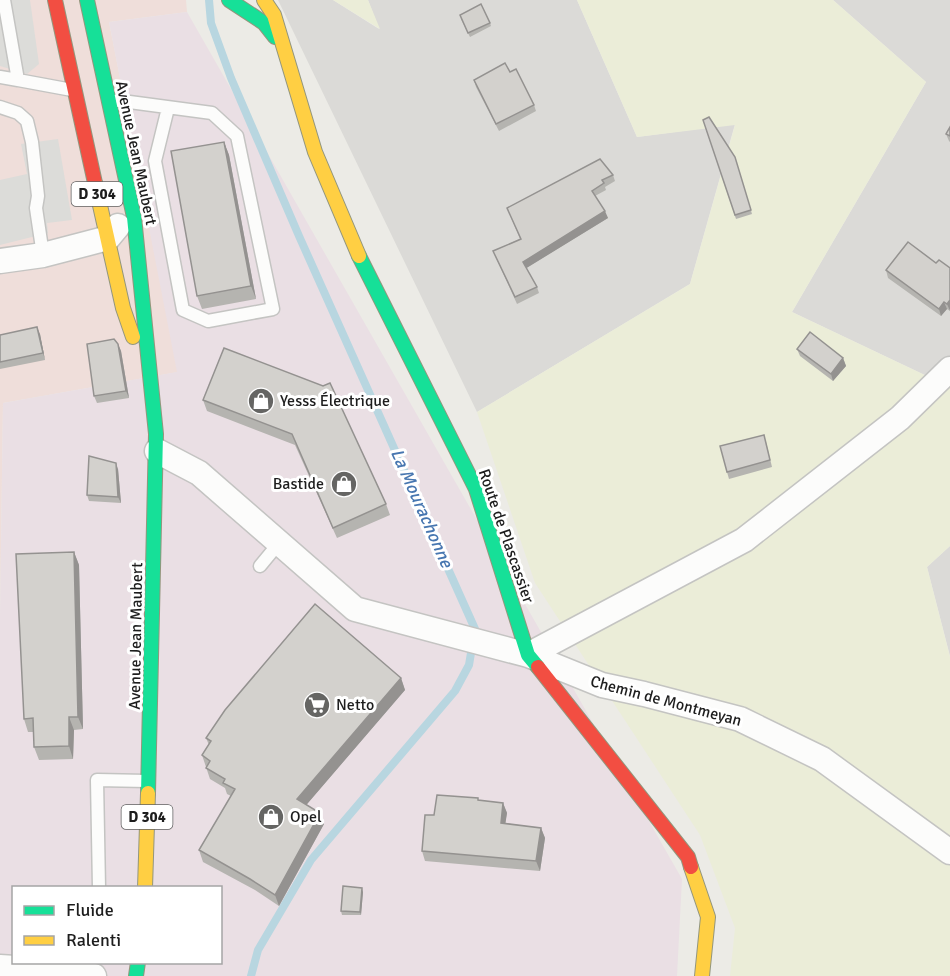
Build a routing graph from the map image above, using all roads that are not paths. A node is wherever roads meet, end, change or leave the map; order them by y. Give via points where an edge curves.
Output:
1 (4, 0) edge
2 (55, 0) edge
3 (87, 0) edge
4 (98, 0) edge
5 (229, 0) edge
6 (264, 0) edge
7 (91, 16) junction
8 (284, 48) junction
9 (0, 77) edge
10 (18, 80) junction
11 (73, 90) junction
12 (106, 94) junction
13 (0, 107) edge
14 (168, 108) junction
15 (108, 238) junction
16 (43, 255) junction
17 (0, 261) edge
18 (950, 369) edge
19 (150, 385) junction
20 (157, 451) junction
21 (279, 543) junction
22 (260, 566) dead end
23 (528, 656) junction
24 (148, 782) junction
25 (950, 852) edge
26 (99, 886) edge
27 (145, 886) edge
28 (0, 967) edge
29 (94, 976) edge
30 (702, 976) edge

1 - 10 lane
2 - 11 main road, Avenue Jean Maubert / D 304
3 - 7 main road, Avenue Jean Maubert / D 304
4 - 7 main road
5 - 8 main road, Route de Plascassier via 264,23
6 - 8 main road, Route de Plascassier via 274,15
7 - 12 main road, Avenue Jean Maubert / D 304
8 - 23 main road, Route de Plascassier via 315,152 364,267 476,489
9 - 10 lane
10 - 11 lane
11 - 15 main road, Avenue Jean Maubert / D 304
12 - 14 lane via 122,101
12 - 15 street via 96,100 120,219 117,230
12 - 19 main road, Avenue Jean Maubert / D 304 via 134,217
13 - 16 lane via 27,121
14 - 14 lane via 155,161 183,310 208,321 273,309 237,136 212,113
15 - 16 street
15 - 19 main road, Avenue Jean Maubert / D 304 via 123,308
16 - 17 street
18 - 23 street via 900,418 744,540
19 - 20 main road, Avenue Jean Maubert / D 304
20 - 21 street, Chemin de Montmeyan via 199,473
20 - 24 main road, Avenue Jean Maubert / D 304
21 - 22 lane
21 - 23 street, Chemin de Montmeyan via 355,609
23 - 25 street, Chemin de Montmeyan via 602,685 740,719 822,759
23 - 30 main road, Route de Plascassier via 688,857 708,917
24 - 26 lane via 97,780
24 - 27 main road, Avenue Jean Maubert / D 304
28 - 29 street

